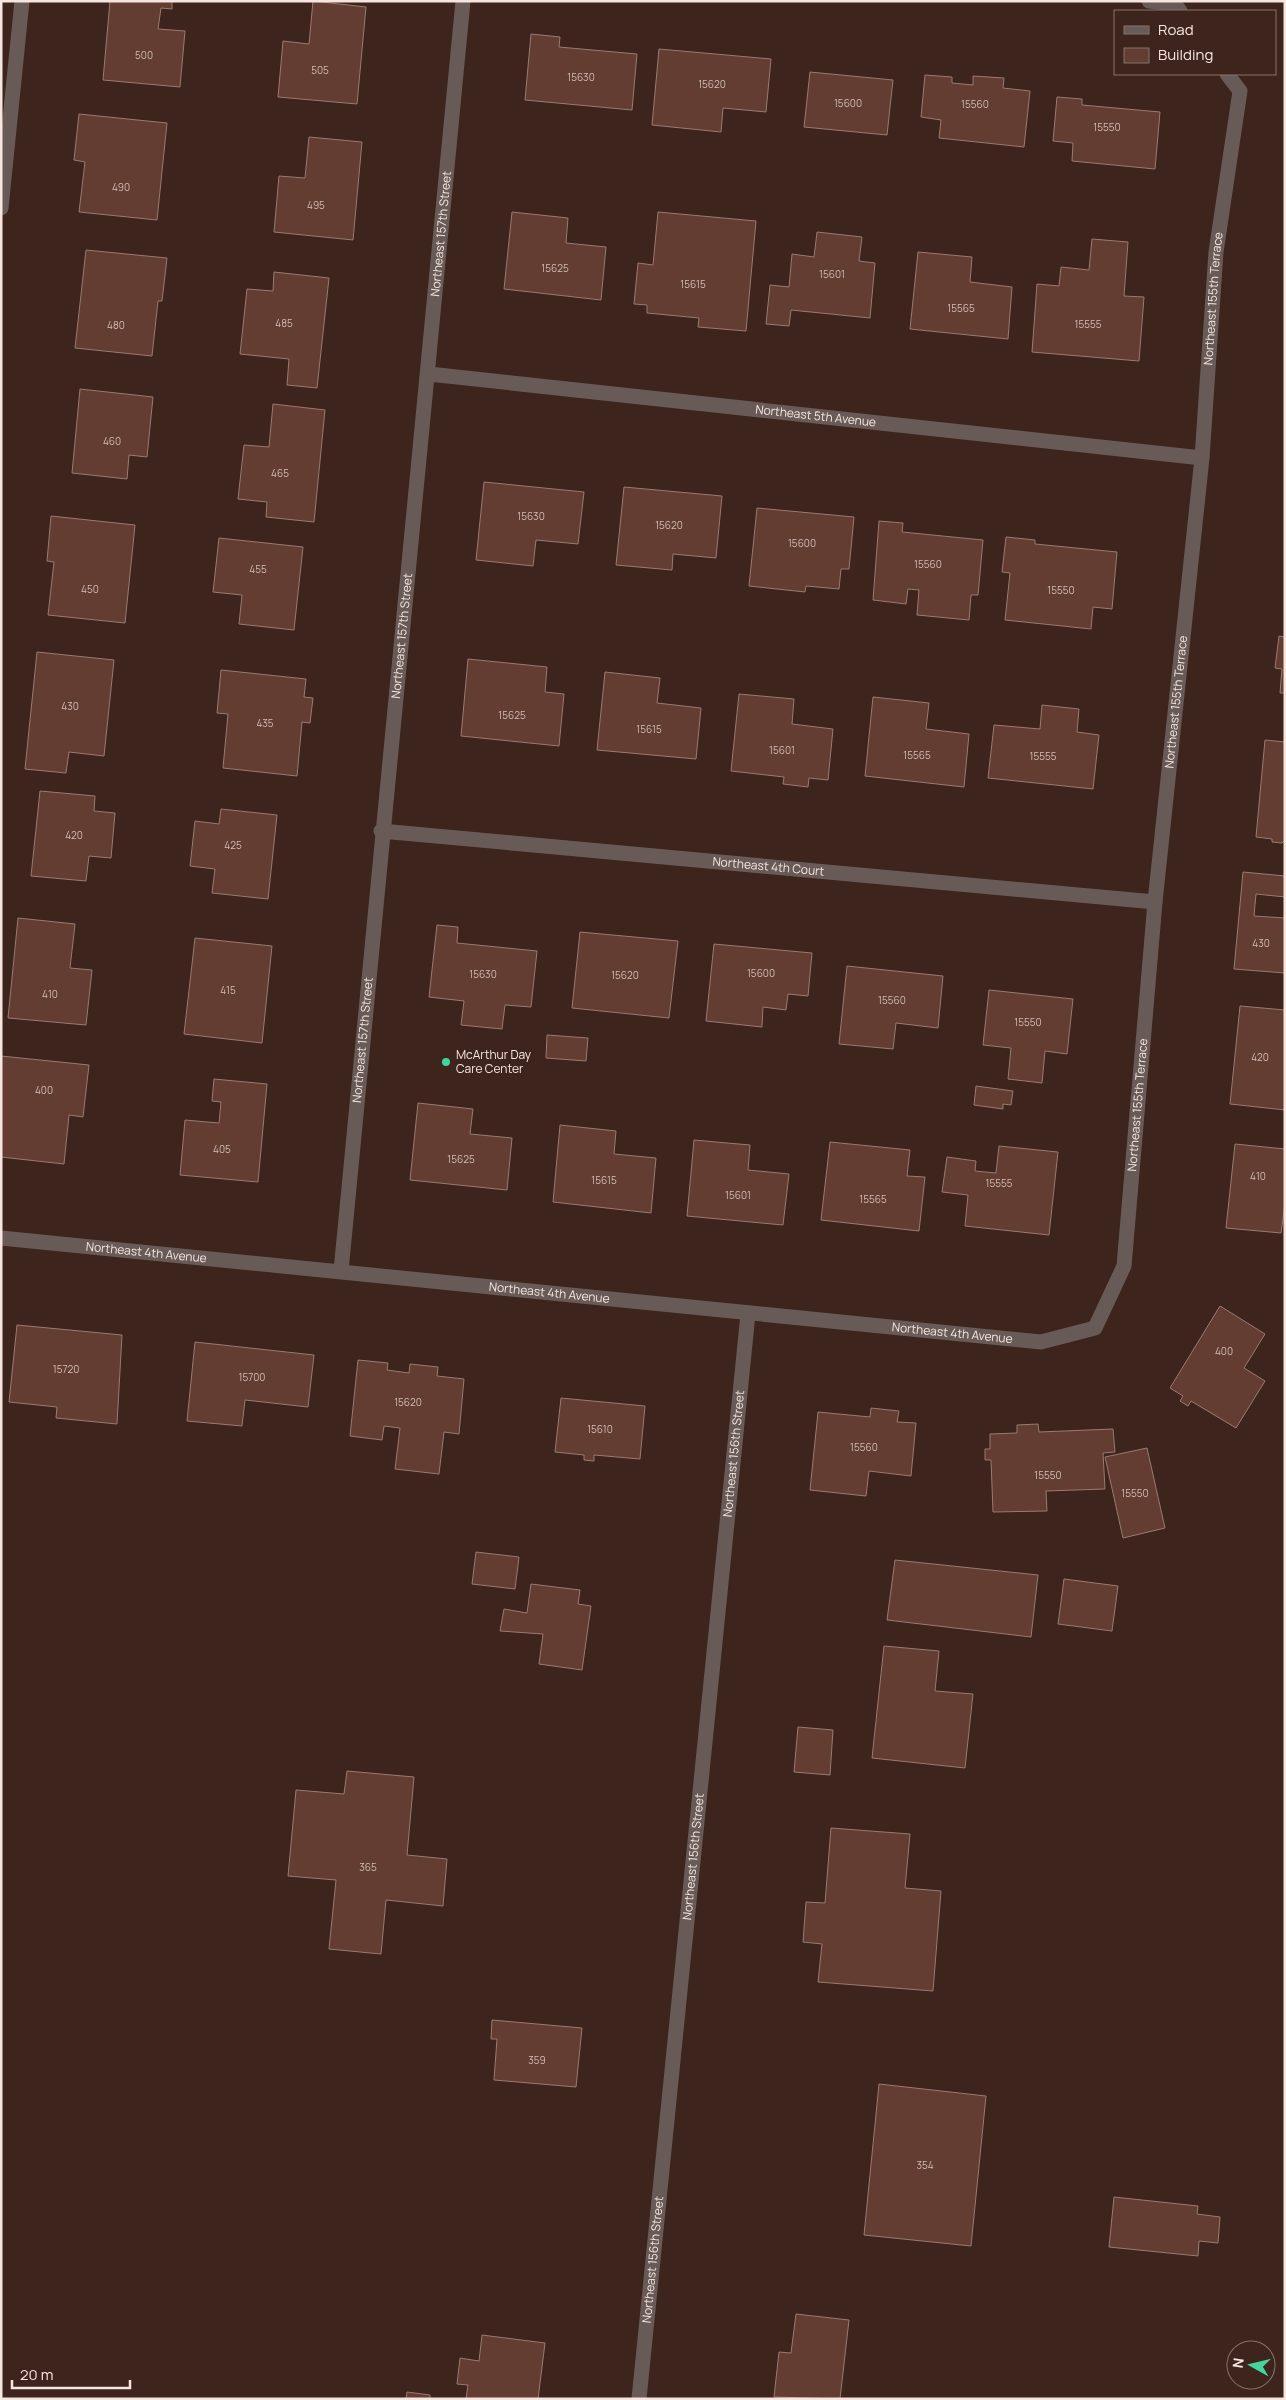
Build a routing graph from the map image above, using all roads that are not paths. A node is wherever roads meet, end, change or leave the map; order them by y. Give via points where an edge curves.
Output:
1 (22, 1) edge
2 (463, 1) edge
3 (1149, 1) edge
4 (1178, 8) edge
5 (1228, 75) edge
6 (1, 208) edge
7 (429, 374) junction
8 (1202, 458) junction
9 (381, 831) junction
10 (1155, 902) junction
11 (1, 1238) edge
12 (341, 1271) junction
13 (748, 1314) junction
14 (1095, 1328) joint
15 (639, 2399) edge

1 - 6 street
2 - 7 street, Northeast 157th Street
3 - 4 street
5 - 8 street, Northeast 155th Terrace via 1240,91 1216,252
7 - 8 street, Northeast 5th Avenue
7 - 9 street, Northeast 157th Street
8 - 10 street, Northeast 155th Terrace
9 - 10 street, Northeast 4th Court
9 - 12 street, Northeast 157th Street
10 - 14 street, Northeast 155th Terrace via 1124,1266
11 - 12 street, Northeast 4th Avenue
12 - 13 street, Northeast 4th Avenue
13 - 14 street, Northeast 4th Avenue via 1042,1342
13 - 15 street, Northeast 156th Street

